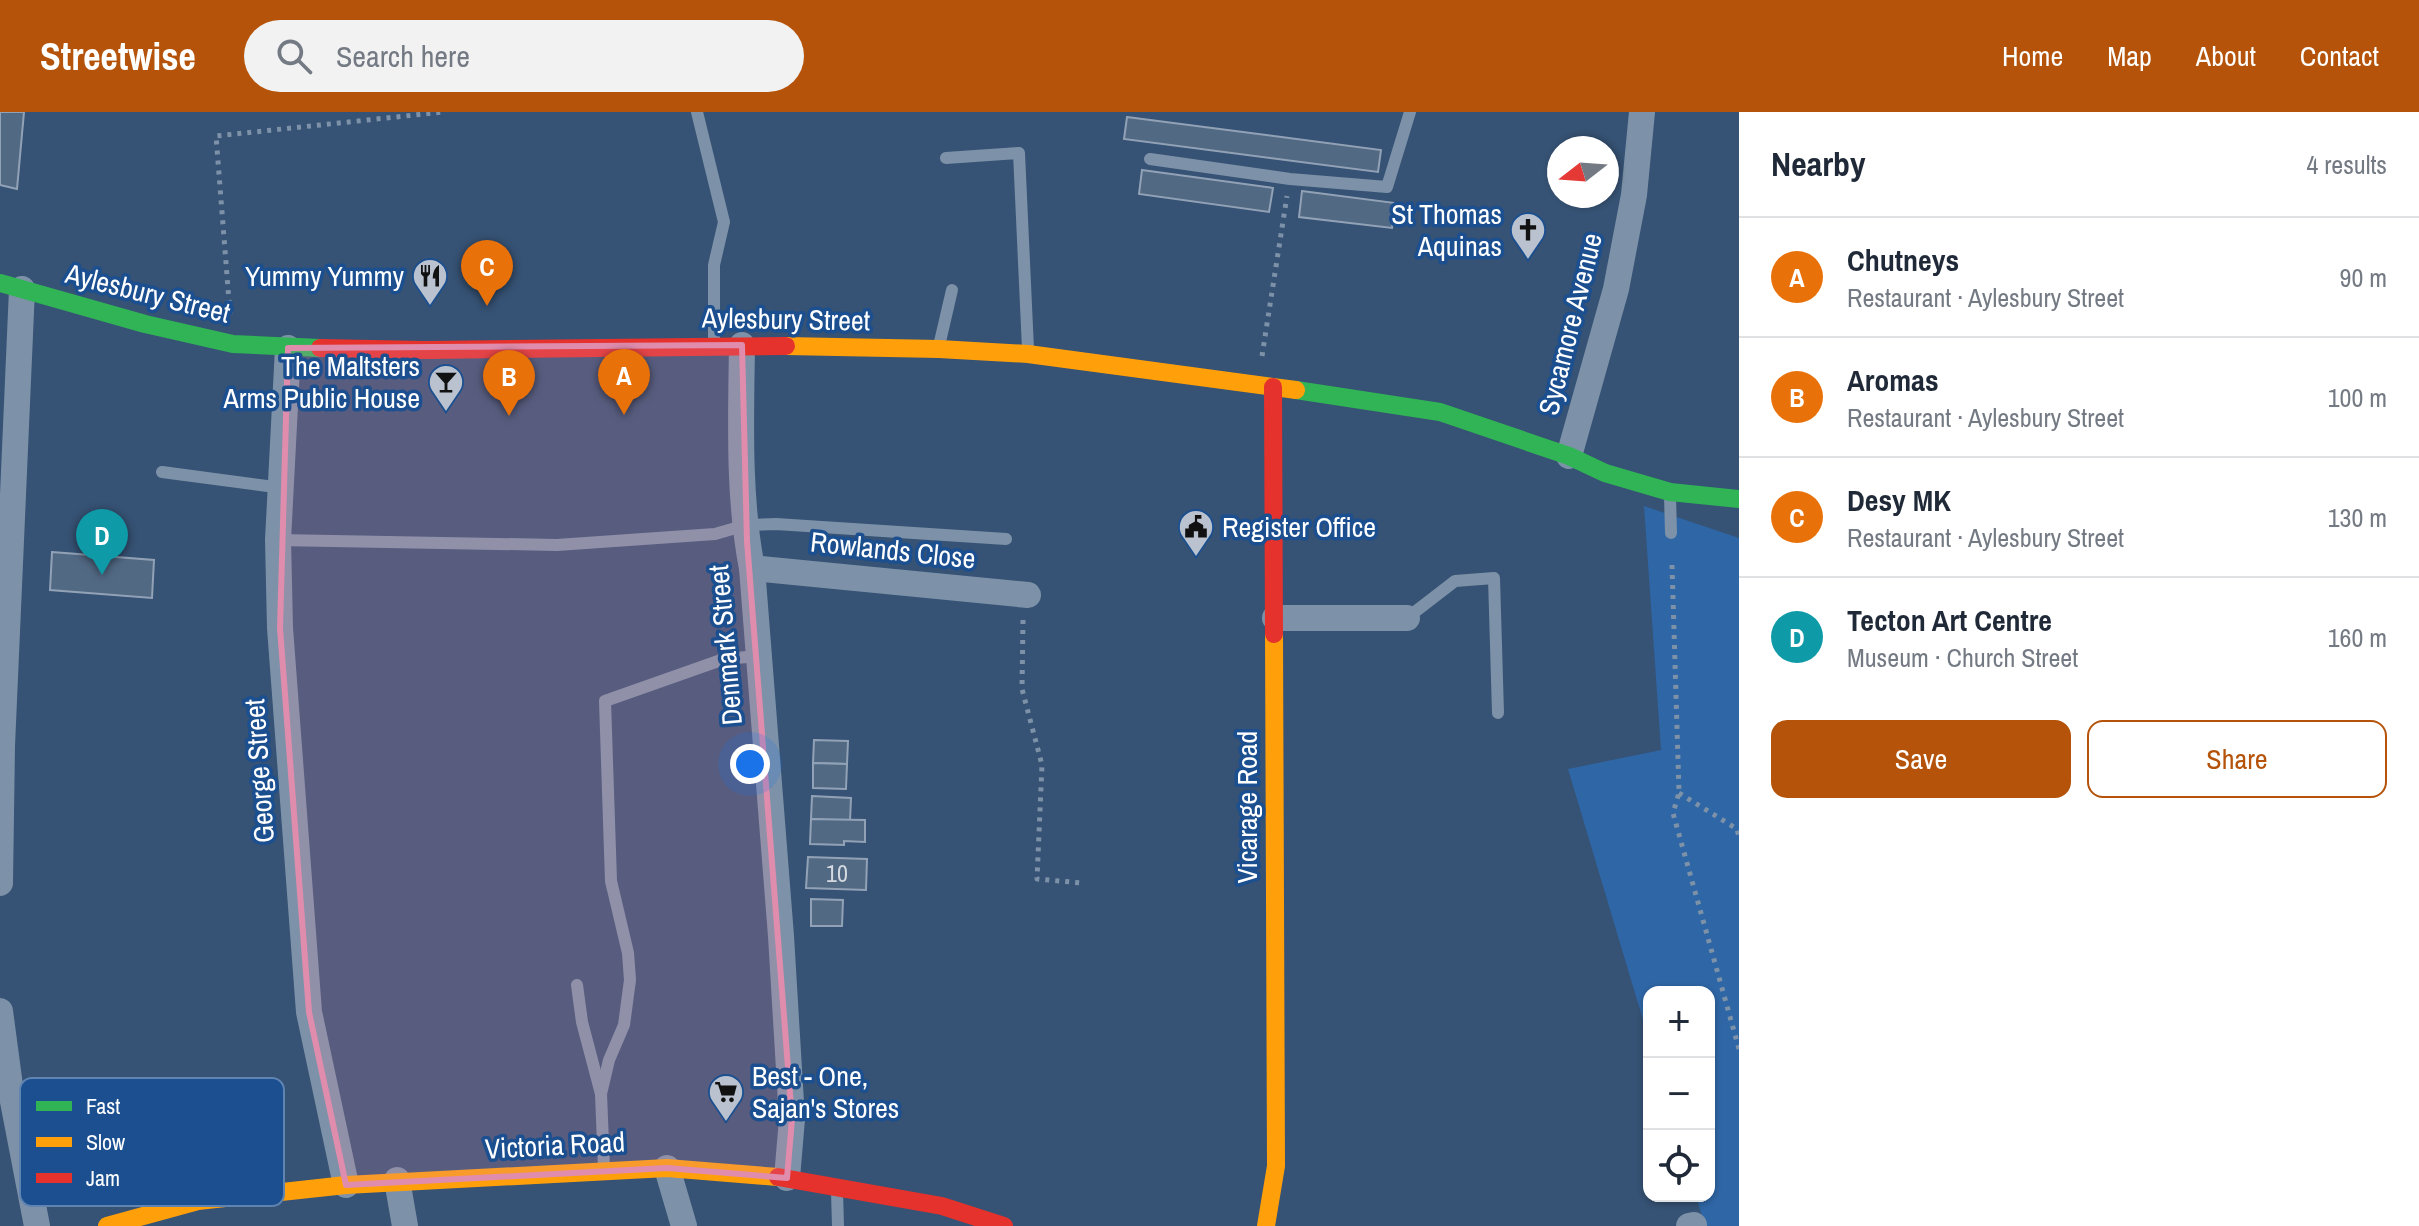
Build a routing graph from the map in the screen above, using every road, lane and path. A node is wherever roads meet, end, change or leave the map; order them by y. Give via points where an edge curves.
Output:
1 (443, 112) edge
2 (697, 112) edge
3 (1410, 112) edge
4 (1642, 112) edge
5 (946, 158) dead end
6 (1150, 159) dead end
7 (1290, 179) junction
8 (11, 286) edge
9 (952, 290) dead end
10 (233, 344) junction
11 (713, 345) junction
12 (742, 345) junction
13 (288, 348) junction
14 (939, 349) junction
15 (1028, 354) junction
16 (1265, 386) junction
17 (1569, 456) junction
18 (162, 472) dead end
19 (282, 488) junction
20 (1670, 492) junction
21 (1739, 499) edge
22 (746, 525) junction
23 (1671, 533) dead end
24 (1006, 539) dead end
25 (278, 540) junction
26 (1672, 565) dead end
27 (752, 568) junction
28 (1026, 595) joint
29 (1275, 618) junction
30 (1407, 618) joint
31 (759, 656) junction
32 (1498, 713) dead end
33 (1, 746) edge
34 (1679, 793) junction
35 (1739, 837) edge
36 (0, 883) edge
37 (1082, 883) dead end
38 (577, 985) dead end
39 (0, 1011) edge
40 (1739, 1049) edge
41 (5, 1086) edge
42 (601, 1094) junction
43 (20, 1152) edge
44 (667, 1168) junction
45 (604, 1171) junction
46 (787, 1178) junction
47 (397, 1180) junction
48 (346, 1185) junction
49 (837, 1188) junction
50 (284, 1192) edge
51 (32, 1206) edge
52 (180, 1206) edge
53 (37, 1226) edge
54 (107, 1226) edge
55 (405, 1226) edge
56 (684, 1226) edge
57 (838, 1226) edge
58 (1004, 1226) edge
59 (1266, 1226) edge

1 - 10 path via 216,136
2 - 11 lane via 724,222 714,265
3 - 7 lane via 1387,187
4 - 17 street, Sycamore Avenue via 1634,195 1616,289
5 - 15 lane via 1019,153
6 - 7 lane
7 - 16 path
8 - 10 street, Aylesbury Street
8 - 33 street
9 - 14 lane
10 - 13 street, Aylesbury Street
11 - 12 street, Aylesbury Street
11 - 13 street, Aylesbury Street
12 - 14 street, Aylesbury Street
12 - 22 street, Denmark Street
13 - 19 street, George Street
14 - 15 street, Aylesbury Street
15 - 16 street, Aylesbury Street
16 - 17 street, Aylesbury Street via 1440,412
16 - 29 street, Vicarage Road
17 - 20 street, Aylesbury Street
18 - 19 lane
19 - 25 street, George Street
20 - 21 street, Aylesbury Street
20 - 23 lane
22 - 24 lane
22 - 25 lane via 715,534 557,545
22 - 27 street, Denmark Street
25 - 48 street, George Street via 309,1012
26 - 34 path
27 - 28 street, Rowlands Close
27 - 31 street, Denmark Street
28 - 37 path via 1022,689 1042,765 1037,879
29 - 30 street
29 - 59 street, Vicarage Road via 1276,1166
30 - 32 lane via 1455,581 1494,578
31 - 42 lane via 724,659 605,701 611,881 630,980 624,1025
31 - 46 street, Denmark Street via 792,1119
33 - 36 street
34 - 35 path via 1737,829
34 - 40 path via 1673,813
38 - 42 lane
39 - 41 street
41 - 43 street
42 - 45 lane
44 - 45 street, Victoria Road
44 - 46 street, Victoria Road
44 - 56 street
45 - 47 street, Victoria Road
46 - 49 street, Victoria Road
47 - 48 street, Victoria Road
47 - 55 street
48 - 50 street, Victoria Road
49 - 57 lane
49 - 58 street, Victoria Road via 942,1206
51 - 53 street
52 - 54 street, Victoria Road

